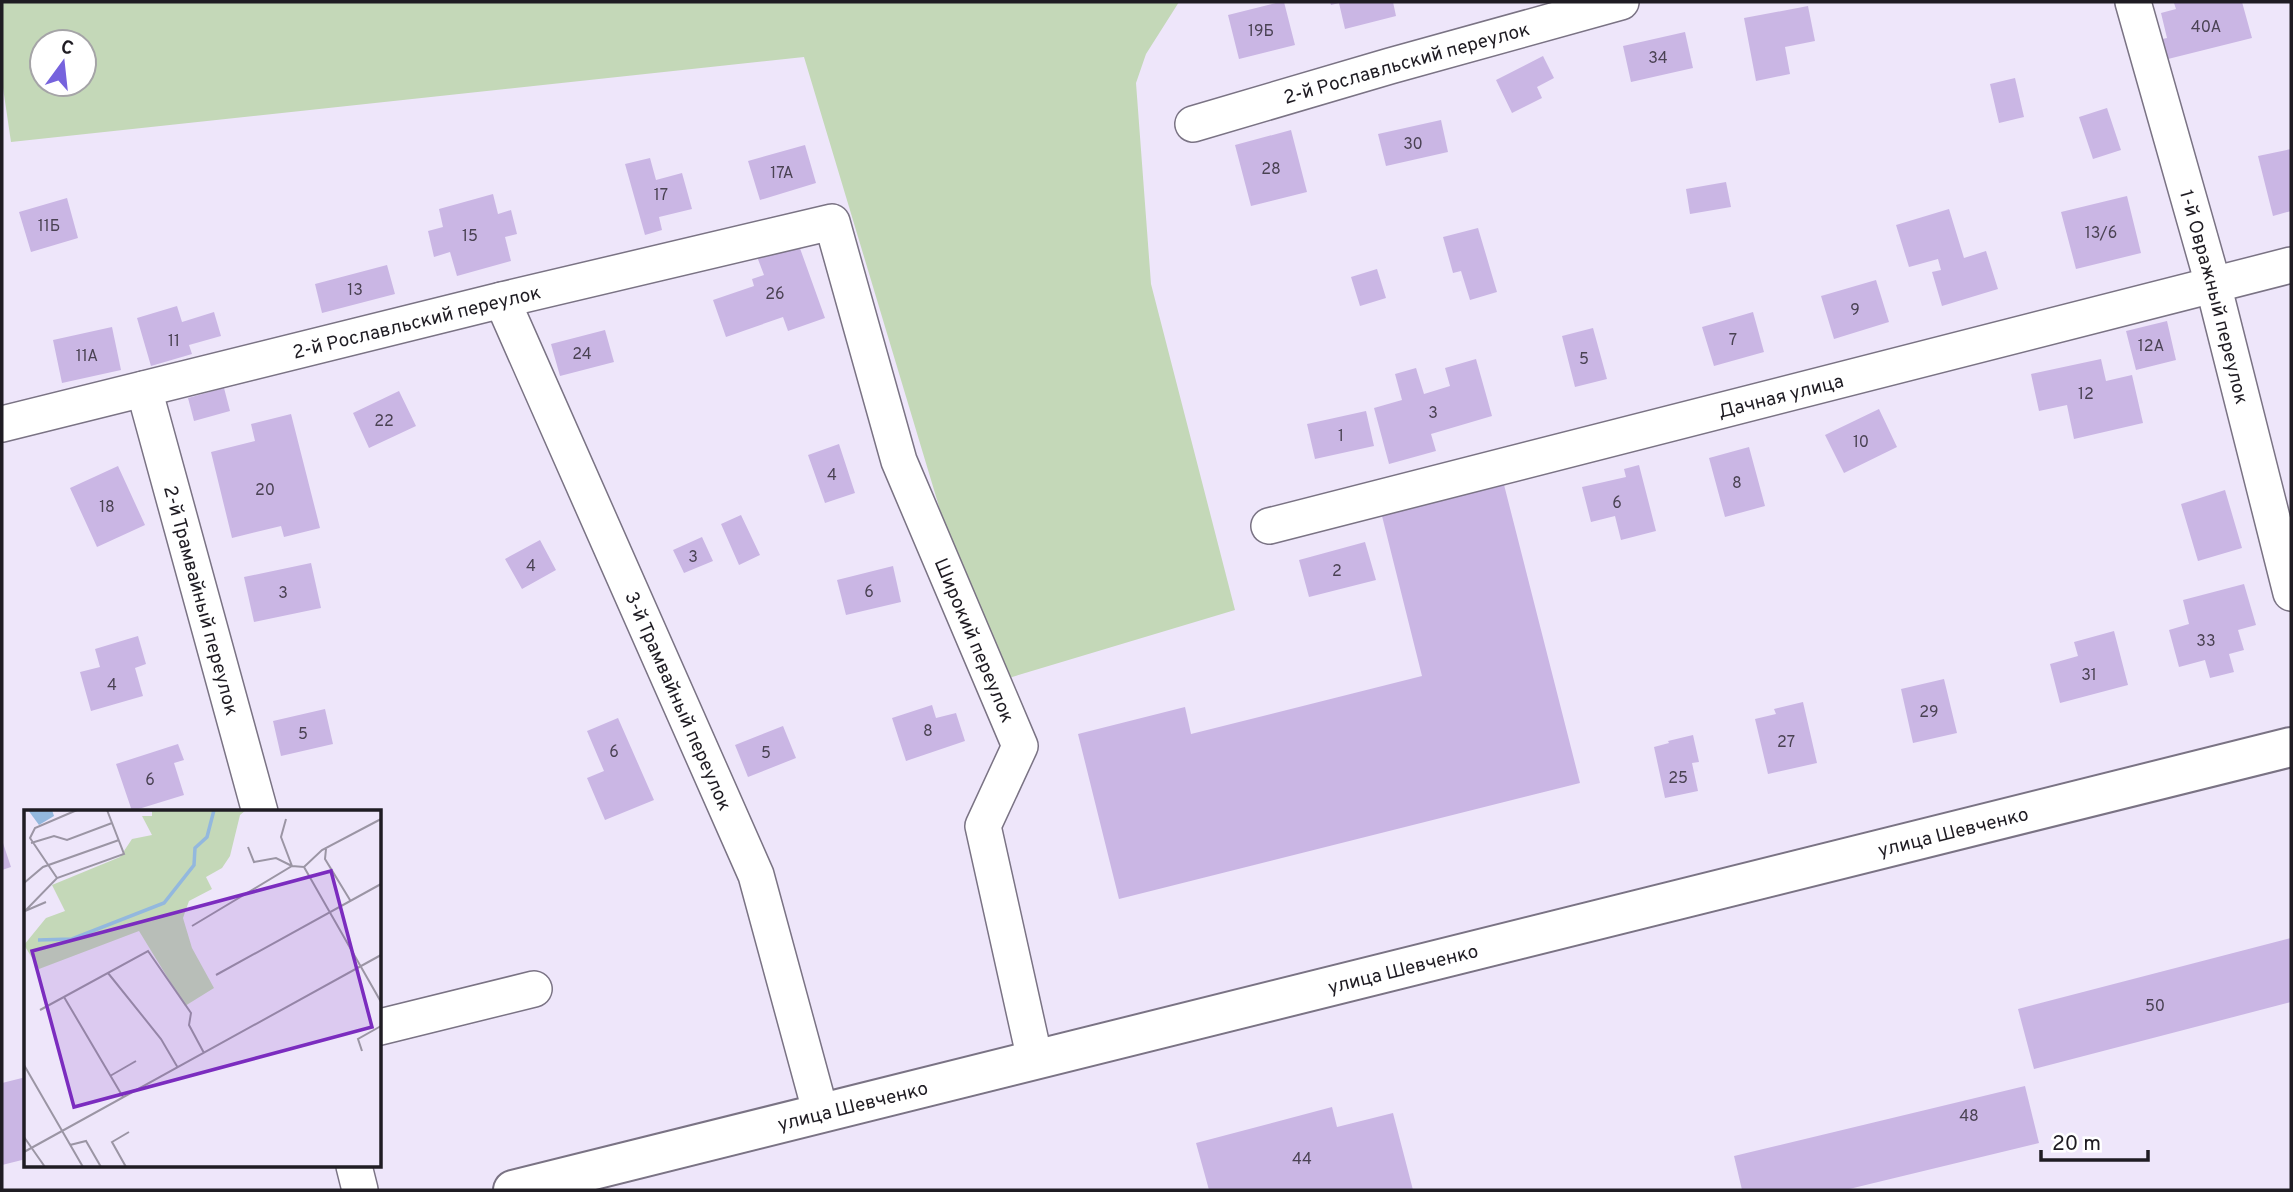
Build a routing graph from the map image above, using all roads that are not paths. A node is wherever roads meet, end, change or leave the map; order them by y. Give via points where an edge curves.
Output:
1 (1621, 2) edge
2 (2133, 2) edge
3 (1193, 124) dead end
4 (832, 222) joint
5 (2291, 265) edge
6 (2213, 284) junction
7 (502, 300) junction
8 (144, 389) junction
9 (2, 424) edge
10 (1269, 526) dead end
11 (2291, 593) edge
12 (2291, 747) edge
13 (259, 810) edge
14 (534, 989) dead end
15 (382, 1027) edge
16 (1035, 1060) junction
17 (821, 1114) junction
18 (354, 1168) edge
19 (360, 1190) edge
20 (513, 1190) edge

1 - 3 street, 2-й Рославльский переулок
2 - 6 street, 1-й Овражный переулок
4 - 7 street, 2-й Рославльский переулок
4 - 16 street, Широкий переулок via 899,461 1020,746 983,826
5 - 6 street, Дачная улица
6 - 10 street, Дачная улица
6 - 11 street, 1-й Овражный переулок
7 - 8 street, 2-й Рославльский переулок
7 - 17 street, 3-й Трамвайный переулок via 756,875
8 - 9 street, 2-й Рославльский переулок
8 - 13 street, 2-й Трамвайный переулок
12 - 16 main road, улица Шевченко
14 - 15 street
16 - 17 main road, улица Шевченко
17 - 20 main road, улица Шевченко
18 - 19 street

